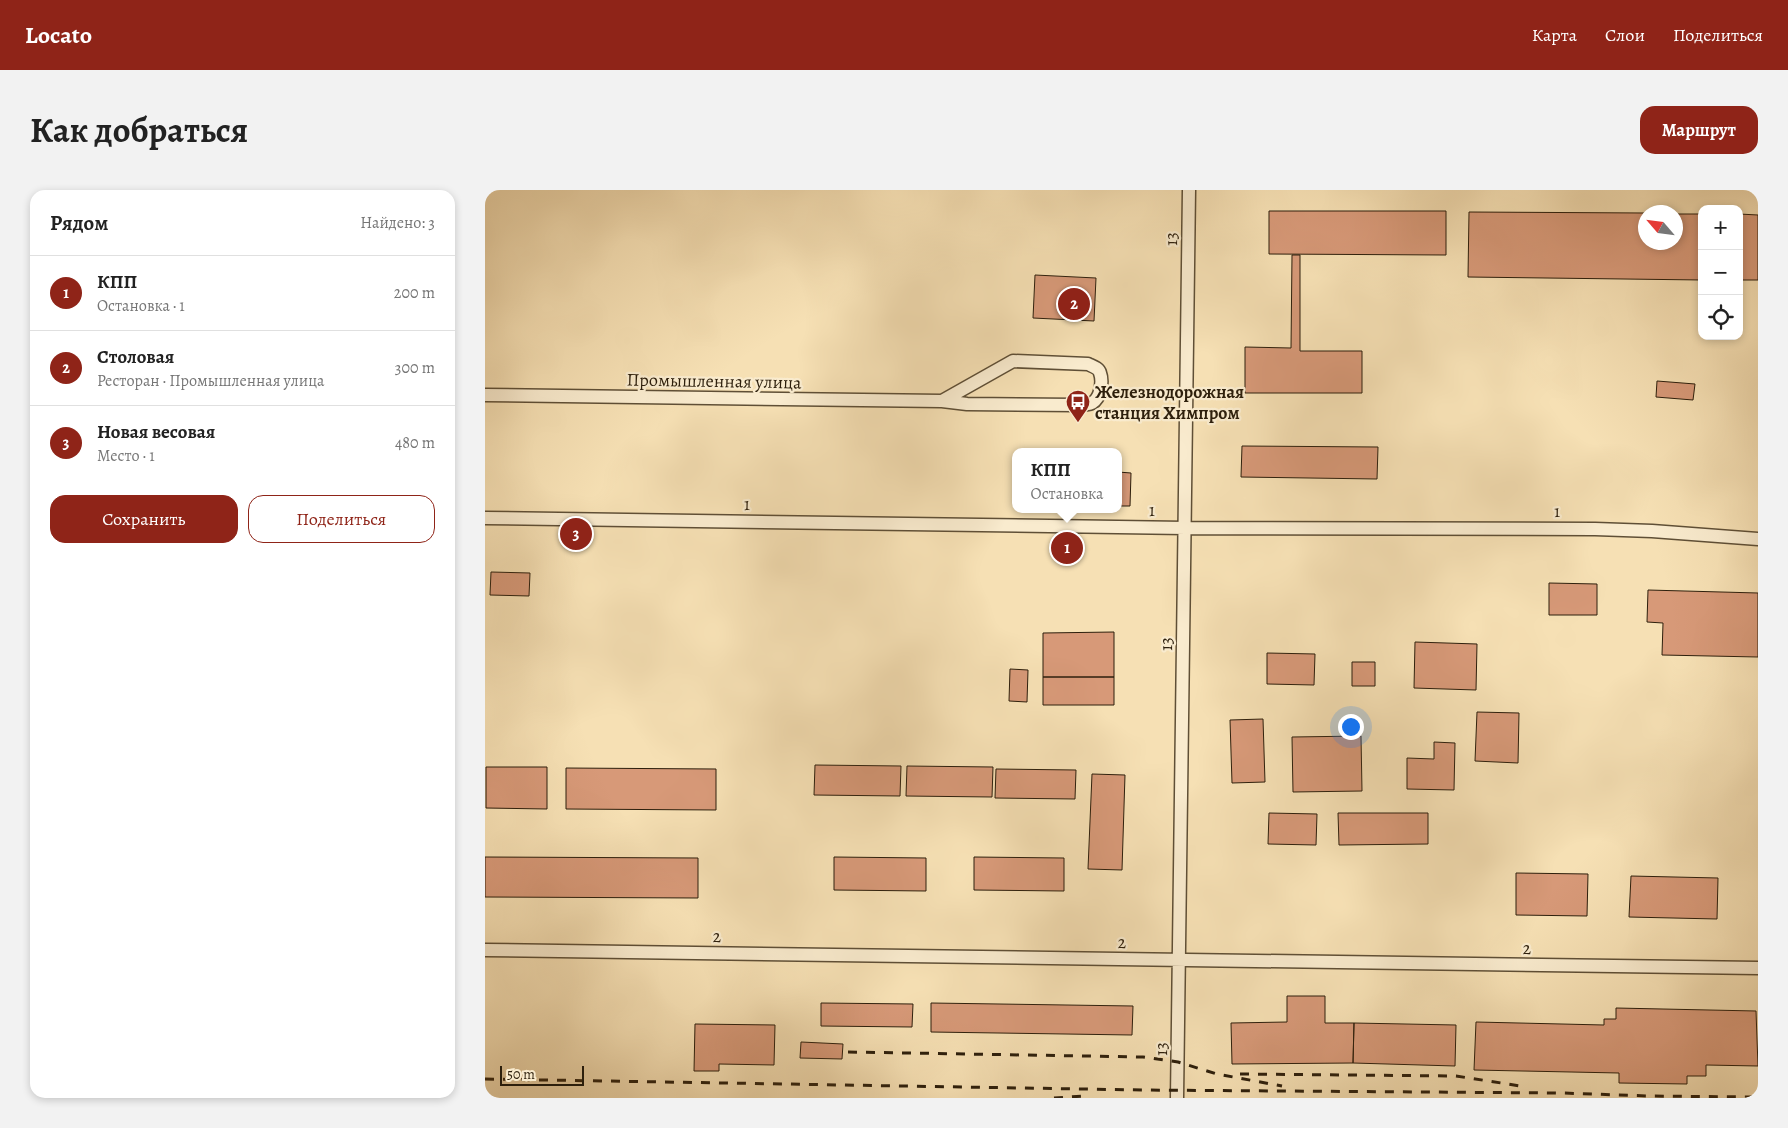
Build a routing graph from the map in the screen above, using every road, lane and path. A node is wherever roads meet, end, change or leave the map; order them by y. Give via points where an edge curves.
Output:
1 (1189, 190) edge
2 (485, 395) edge
3 (942, 401) junction
4 (485, 518) edge
5 (1185, 528) junction
6 (1758, 539) edge
7 (485, 950) edge
8 (1179, 960) junction
9 (1758, 968) edge
10 (1177, 1098) edge

1 - 5 street, 13
2 - 3 street, Промышленная улица
3 - 3 street, Промышленная улица via 1076,406 1092,403 1097,398 1101,373 1087,364 1013,361
4 - 5 street, 1
5 - 6 street, 1 via 1595,528
5 - 8 street, 13
7 - 8 street, 2
8 - 9 street, 2
8 - 10 street, 13

